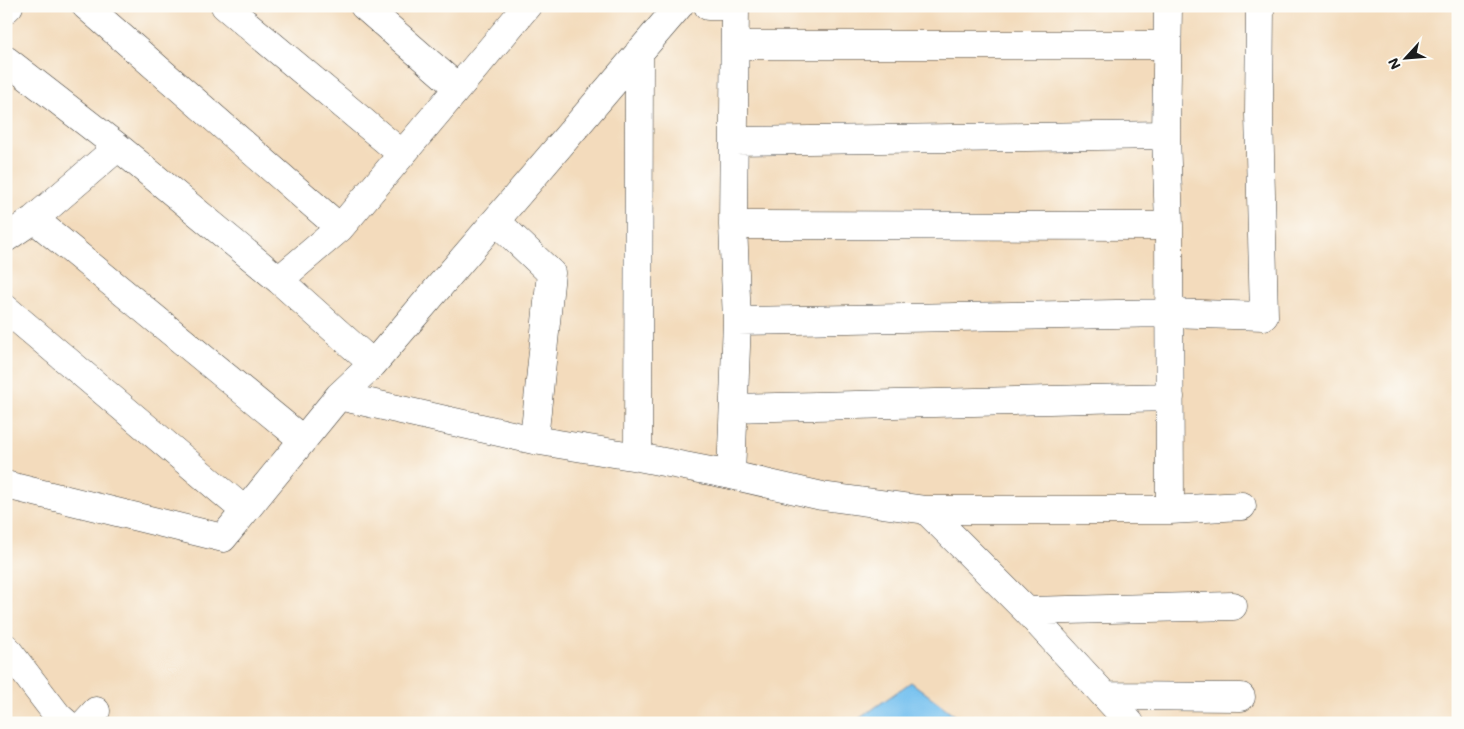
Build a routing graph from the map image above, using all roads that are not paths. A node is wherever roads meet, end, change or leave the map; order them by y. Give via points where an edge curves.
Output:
1 (9, 6) edge
2 (86, 6) edge
3 (225, 6) edge
4 (364, 6) edge
5 (679, 6) edge
6 (708, 6) edge
7 (728, 6) edge
8 (735, 6) edge
9 (1168, 6) edge
10 (1260, 6) edge
11 (6, 9) edge
12 (516, 10) edge
13 (735, 45) junction
14 (1168, 45) junction
15 (639, 52) junction
16 (6, 60) edge
17 (458, 88) junction
18 (1166, 134) junction
19 (734, 141) junction
20 (118, 147) junction
21 (402, 154) junction
22 (34, 219) junction
23 (496, 221) junction
24 (733, 225) junction
25 (1169, 226) junction
26 (340, 228) junction
27 (6, 238) edge
28 (280, 280) junction
29 (6, 309) edge
30 (1169, 314) junction
31 (737, 321) junction
32 (373, 364) junction
33 (339, 396) junction
34 (1170, 397) junction
35 (734, 408) junction
36 (304, 440) junction
37 (534, 440) junction
38 (638, 457) junction
39 (730, 475) junction
40 (6, 485) edge
41 (1242, 506) dead end
42 (926, 510) junction
43 (1170, 510) junction
44 (245, 511) junction
45 (1233, 606) dead end
46 (1027, 611) junction
47 (6, 648) edge
48 (1105, 696) junction
49 (1241, 697) dead end
50 (66, 723) edge
51 (1130, 723) edge

1 - 11 street
2 - 26 street
3 - 21 street
4 - 17 street
5 - 15 street
6 - 7 street
8 - 13 street
9 - 14 street
10 - 30 street via 1264,316
12 - 17 street
13 - 14 street
13 - 19 street
14 - 18 street
15 - 23 street
15 - 38 street
16 - 20 street
17 - 21 street
18 - 19 street
18 - 25 street
19 - 24 street
20 - 22 street
20 - 28 street
21 - 26 street
22 - 27 street
22 - 36 street
23 - 32 street
23 - 37 street via 552,273
24 - 25 street
24 - 31 street
25 - 30 street
26 - 28 street
28 - 32 street
29 - 44 street
30 - 31 street
30 - 34 street
31 - 35 street
32 - 33 street
33 - 36 street
33 - 37 street
34 - 35 street
34 - 43 street
35 - 39 street
36 - 44 street
37 - 38 street
38 - 39 street
39 - 42 street via 822,496
40 - 44 street via 223,538
41 - 43 street
42 - 43 street
42 - 46 street
45 - 46 street
46 - 48 street
47 - 50 street
48 - 49 street
48 - 51 street

